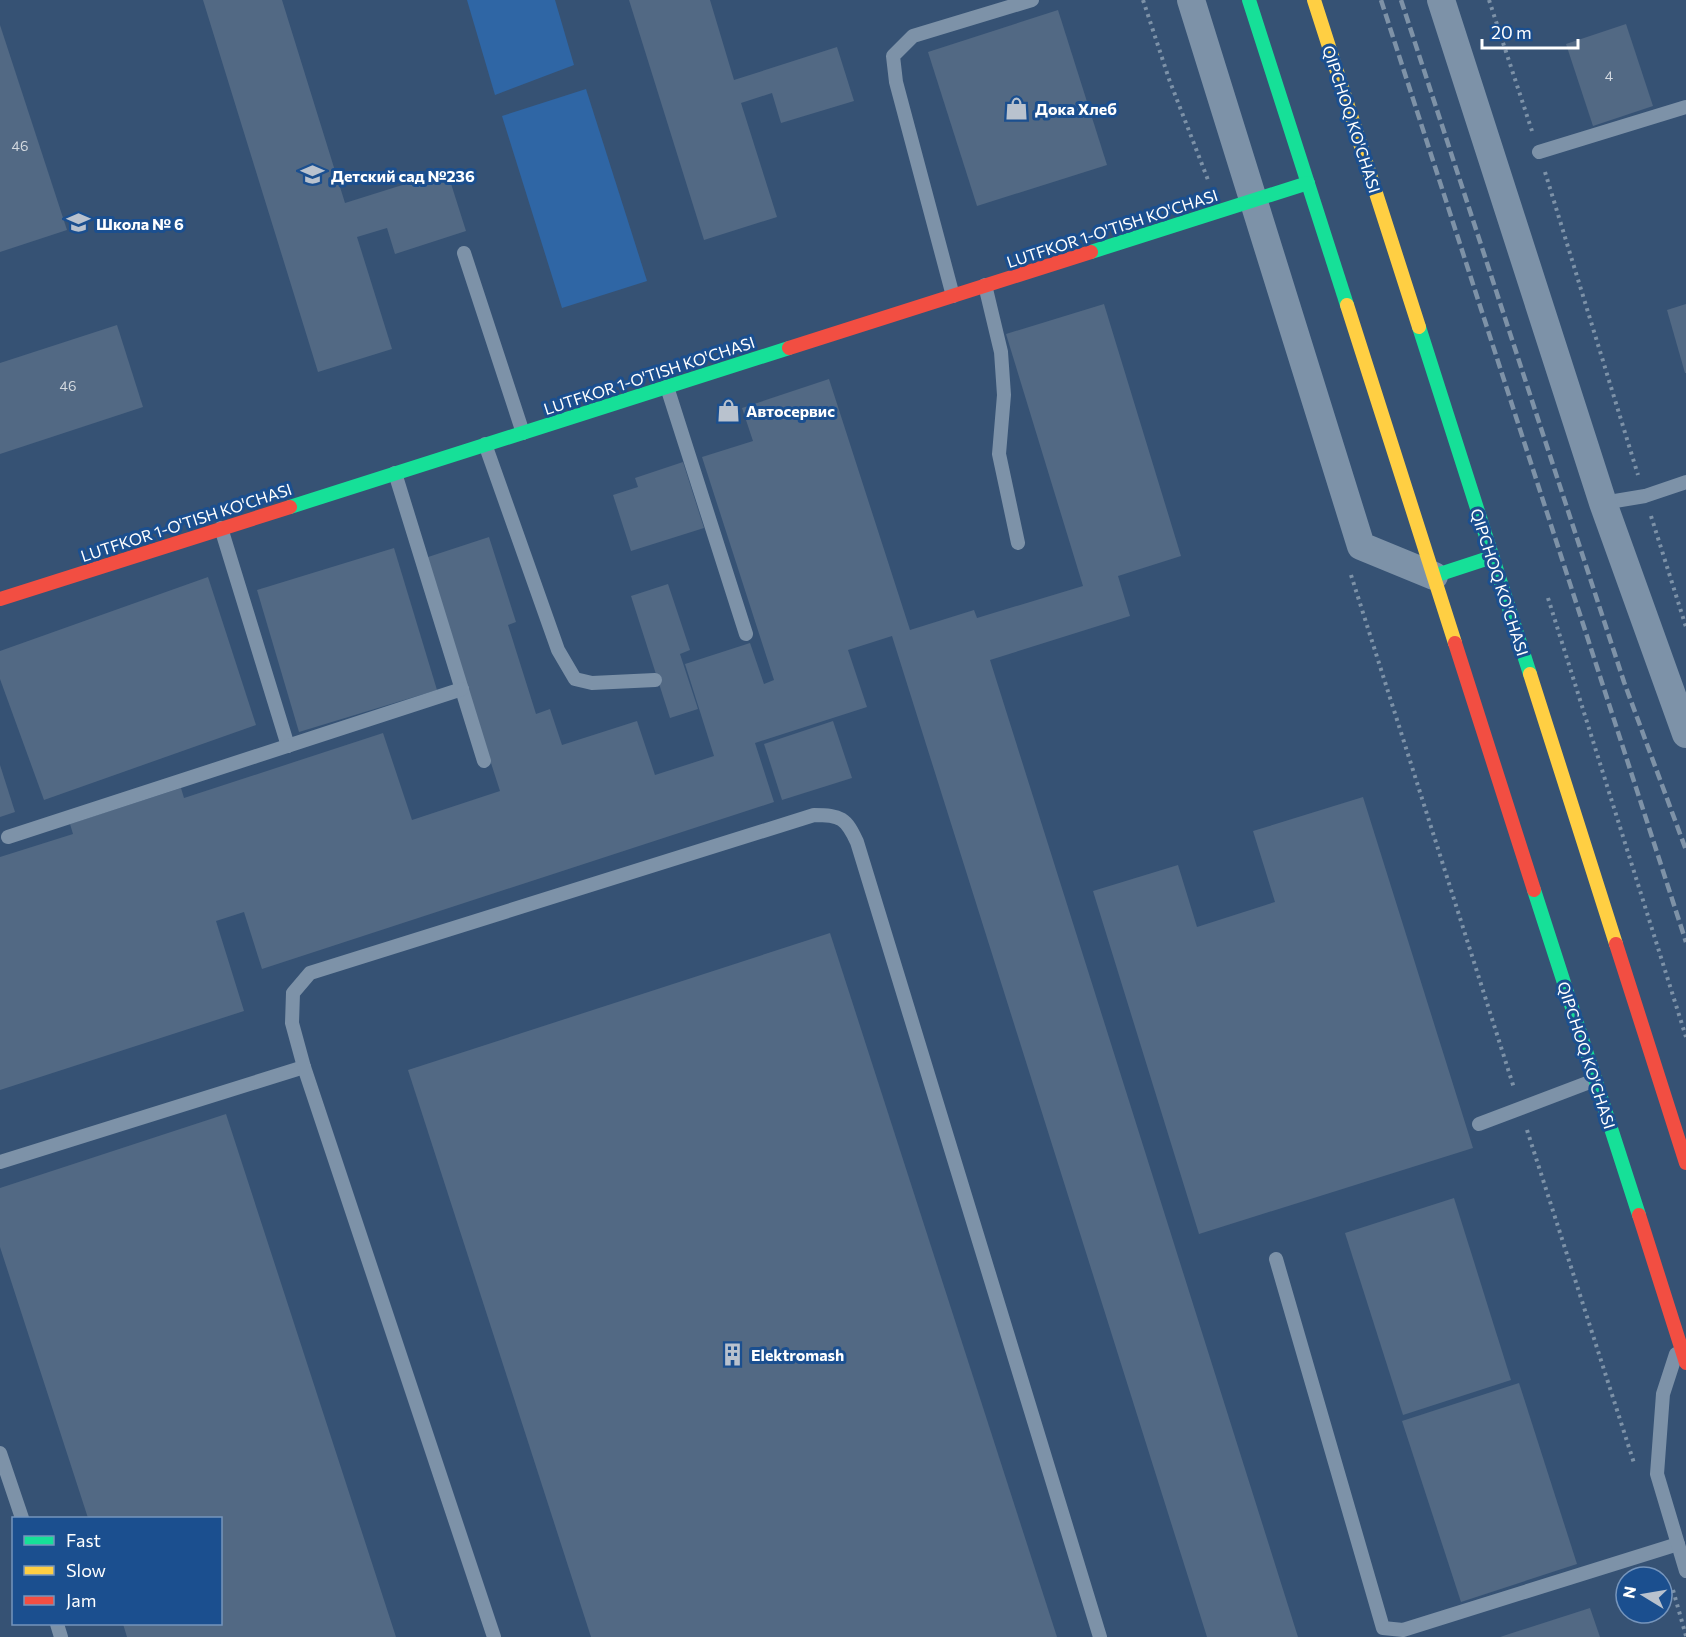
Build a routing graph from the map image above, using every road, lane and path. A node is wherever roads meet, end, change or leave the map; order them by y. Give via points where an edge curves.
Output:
1 (1032, 0) edge
2 (1143, 0) edge
3 (1191, 0) edge
4 (1249, 0) edge
5 (1314, 0) edge
6 (1441, 0) edge
7 (1489, 0) edge
8 (1686, 107) edge
9 (1539, 152) junction
10 (1308, 183) junction
11 (1254, 201) junction
12 (1220, 211) junction
13 (464, 253) dead end
14 (985, 285) junction
15 (953, 296) junction
16 (667, 387) junction
17 (523, 432) junction
18 (485, 444) junction
19 (396, 473) junction
20 (1686, 482) edge
21 (1645, 496) junction
22 (1604, 503) junction
23 (221, 528) junction
24 (1018, 543) dead end
25 (1492, 557) junction
26 (1351, 573) dead end
27 (1434, 576) junction
28 (1548, 598) dead end
29 (0, 599) edge
30 (1686, 627) edge
31 (746, 634) dead end
32 (655, 680) dead end
33 (462, 690) junction
34 (1686, 734) edge
35 (288, 746) junction
36 (484, 761) dead end
37 (8, 837) dead end
38 (1686, 1037) edge
39 (304, 1067) junction
40 (1595, 1080) junction
41 (1520, 1108) junction
42 (1479, 1124) dead end
43 (0, 1162) edge
44 (1686, 1163) edge
45 (1276, 1259) dead end
46 (1680, 1344) junction
47 (1686, 1363) edge
48 (0, 1453) edge
49 (1636, 1470) dead end
50 (22, 1517) edge
51 (1678, 1544) junction
52 (1661, 1549) junction
53 (1686, 1571) edge
54 (1686, 1636) edge
55 (494, 1637) edge
56 (1100, 1637) edge

1 - 15 lane via 913,36 893,56 896,82
2 - 12 path
3 - 11 street
4 - 10 main road, QIPCHOQ KO'CHASI
5 - 25 main road, QIPCHOQ KO'CHASI
6 - 22 street
7 - 9 path
8 - 9 lane
9 - 21 path
10 - 11 main road, LUTFKOR 1-O'TISH KO'CHASI
10 - 27 main road, QIPCHOQ KO'CHASI
11 - 12 main road, LUTFKOR 1-O'TISH KO'CHASI
11 - 27 street via 1360,546
12 - 14 main road, LUTFKOR 1-O'TISH KO'CHASI
13 - 17 lane
14 - 15 main road, LUTFKOR 1-O'TISH KO'CHASI
14 - 24 lane via 1001,352 1004,395 999,454
15 - 16 main road, LUTFKOR 1-O'TISH KO'CHASI
16 - 17 main road, LUTFKOR 1-O'TISH KO'CHASI
16 - 31 lane
17 - 18 main road, LUTFKOR 1-O'TISH KO'CHASI
18 - 19 main road, LUTFKOR 1-O'TISH KO'CHASI
18 - 32 lane via 558,650 575,679 592,683
19 - 23 main road, LUTFKOR 1-O'TISH KO'CHASI
19 - 33 lane
20 - 21 lane
21 - 22 lane
21 - 30 path
22 - 34 street
23 - 29 main road, LUTFKOR 1-O'TISH KO'CHASI
23 - 35 lane
25 - 27 main road
25 - 44 main road, QIPCHOQ KO'CHASI
26 - 41 path
27 - 40 main road, QIPCHOQ KO'CHASI
28 - 38 path
33 - 35 lane
33 - 36 lane
35 - 37 lane
39 - 43 lane
39 - 55 lane
39 - 56 lane via 292,1023 293,993 310,973 814,815 835,815 849,824
40 - 41 lane
40 - 46 main road, QIPCHOQ KO'CHASI
41 - 42 lane
41 - 49 path
45 - 52 lane via 1383,1628 1403,1630
46 - 47 main road, QIPCHOQ KO'CHASI
46 - 51 lane via 1663,1394 1657,1474
48 - 50 lane
51 - 52 lane
51 - 53 lane
52 - 54 path

